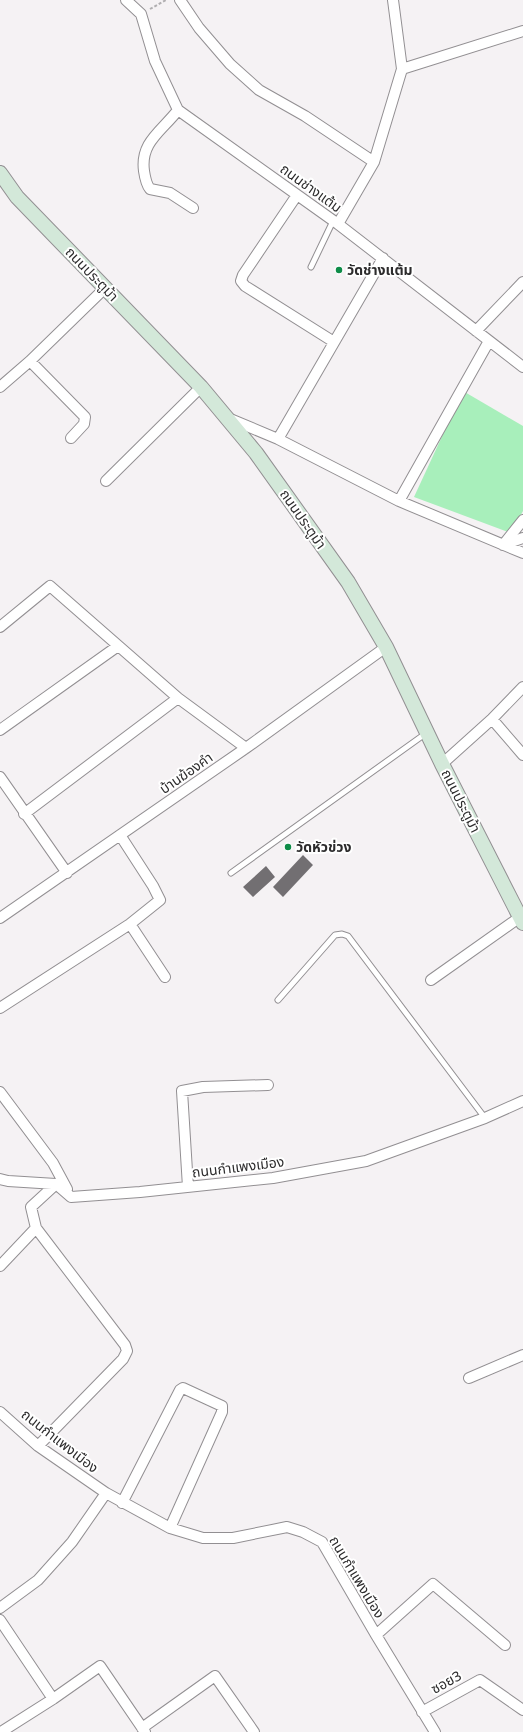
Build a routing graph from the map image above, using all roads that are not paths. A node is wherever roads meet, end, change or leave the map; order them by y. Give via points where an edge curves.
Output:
1 (126, 0) edge
2 (180, 0) edge
3 (392, 0) edge
4 (523, 31) edge
5 (402, 69) junction
6 (178, 110) junction
7 (374, 162) junction
8 (0, 173) edge
9 (297, 195) junction
10 (193, 208) dead end
11 (335, 223) junction
12 (383, 258) junction
13 (311, 267) dead end
14 (523, 282) edge
15 (105, 288) junction
16 (476, 331) junction
17 (489, 341) junction
18 (334, 342) junction
19 (30, 361) junction
20 (523, 367) edge
21 (0, 387) edge
22 (201, 387) junction
23 (226, 417) junction
24 (71, 438) dead end
25 (278, 439) junction
26 (106, 481) dead end
27 (399, 501) junction
28 (523, 520) edge
29 (523, 538) edge
30 (503, 545) junction
31 (523, 547) edge
32 (523, 553) edge
33 (1, 623) edge
34 (118, 646) junction
35 (386, 647) junction
36 (523, 687) edge
37 (178, 698) junction
38 (492, 720) junction
39 (0, 730) edge
40 (428, 732) junction
41 (246, 748) junction
42 (523, 755) edge
43 (442, 764) junction
44 (0, 778) edge
45 (4, 791) edge
46 (24, 814) junction
47 (120, 835) junction
48 (67, 873) junction
49 (231, 873) dead end
50 (0, 918) edge
51 (522, 918) edge
52 (130, 924) junction
53 (165, 977) dead end
54 (431, 980) dead end
55 (278, 1000) dead end
56 (0, 1008) edge
57 (268, 1085) dead end
58 (0, 1092) edge
59 (523, 1101) edge
60 (485, 1118) junction
61 (0, 1179) edge
62 (56, 1184) junction
63 (188, 1187) junction
64 (71, 1197) junction
65 (36, 1228) junction
66 (0, 1266) edge
67 (523, 1355) edge
68 (469, 1378) dead end
69 (0, 1412) edge
70 (38, 1446) junction
71 (106, 1494) junction
72 (122, 1503) junction
73 (170, 1528) junction
74 (0, 1608) edge
75 (0, 1620) edge
76 (376, 1635) junction
77 (505, 1644) dead end
78 (53, 1699) junction
79 (523, 1710) edge
80 (422, 1712) junction
81 (15, 1723) junction
82 (144, 1730) edge
83 (2, 1732) edge
84 (21, 1732) edge
85 (254, 1732) edge
86 (435, 1732) edge

1 - 6 street, ถนนช่างแต้ม via 141,14 155,61
2 - 7 street via 199,28 230,64 259,90 305,116
3 - 5 street
4 - 5 street
5 - 7 street
6 - 9 street, ถนนช่างแต้ม
6 - 10 street via 146,147 143,159 146,181 150,189 170,193
7 - 11 street
8 - 15 main road, ถนนประตูม้า via 16,197
9 - 11 street, ถนนช่างแต้ม
9 - 18 street via 241,280 245,286
11 - 12 street, ถนนช่างแต้ม
11 - 13 lane
12 - 16 street, ถนนช่างแต้ม
12 - 18 street
14 - 16 street
15 - 19 street
15 - 22 main road, ถนนประตูม้า
16 - 17 street, ถนนช่างแต้ม
17 - 20 street, ถนนช่างแต้ม
17 - 27 street
18 - 25 street
19 - 21 street
19 - 24 street via 85,417 84,424
22 - 23 main road, ถนนประตูม้า
22 - 26 street
23 - 25 street
23 - 35 main road, ถนนประตูม้า via 261,459 348,582
25 - 27 street
27 - 30 street
28 - 30 street
29 - 30 street
30 - 31 street
30 - 32 street
33 - 34 street via 50,586
34 - 37 street
34 - 39 street
35 - 40 main road, ถนนประตูม้า
35 - 41 street, บ้านฆ้องคำ
36 - 38 street
37 - 41 street
37 - 46 street
38 - 42 street
38 - 43 street
40 - 43 main road, ถนนประตูม้า
40 - 49 lane
41 - 47 street, บ้านฆ้องคำ
43 - 51 main road, ถนนประตูม้า
44 - 45 street
45 - 46 street
46 - 48 street
47 - 48 street, บ้านฆ้องคำ
47 - 52 street via 160,897 156,904
48 - 50 street, บ้านฆ้องคำ
51 - 54 street
52 - 53 street
52 - 56 street
55 - 60 lane via 335,935 348,936
57 - 63 street via 203,1087 182,1091
58 - 64 street via 53,1163
59 - 60 street, ถนนกำแพงเมือง
60 - 63 street, ถนนกำแพงเมือง via 366,1161 273,1178
61 - 62 street
62 - 64 street
62 - 65 street via 31,1206
63 - 64 street, ถนนกำแพงเมือง
65 - 66 street
65 - 70 street via 126,1344 127,1351 123,1359
67 - 68 street
69 - 70 street, ถนนกำแพงเมือง
70 - 71 street, ถนนกำแพงเมือง
71 - 72 street, ถนนกำแพงเมือง
71 - 74 street via 72,1542 38,1580
72 - 73 street, ถนนกำแพงเมือง
72 - 73 street via 180,1390 183,1388 222,1406 222,1412
73 - 76 street, ถนนกำแพงเมือง via 203,1538 233,1538 287,1527 303,1532 322,1542
75 - 78 street
76 - 77 street via 433,1584
76 - 80 street, ถนนกำแพงเมือง
78 - 81 street
78 - 82 street via 100,1666
79 - 80 street, ซอย3 via 480,1680
80 - 86 street, ถนนกำแพงเมือง
81 - 83 street
81 - 84 street
82 - 85 street via 215,1676

